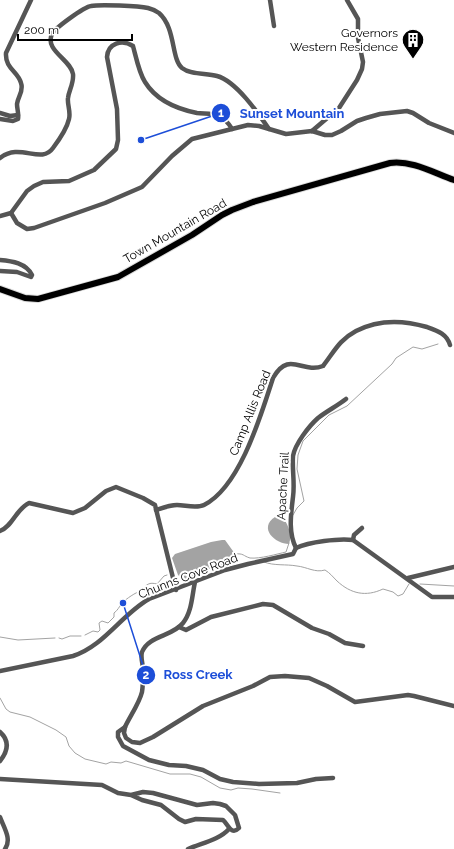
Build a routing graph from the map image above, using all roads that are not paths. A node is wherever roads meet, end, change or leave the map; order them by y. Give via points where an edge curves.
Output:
1 (31, 0) edge
2 (270, 0) edge
3 (347, 0) edge
4 (274, 26) dead end
5 (0, 114) edge
6 (18, 115) junction
7 (0, 119) edge
8 (232, 129) junction
9 (269, 129) junction
10 (312, 131) junction
11 (454, 133) edge
12 (0, 158) edge
13 (454, 180) edge
14 (11, 213) junction
15 (0, 216) edge
16 (0, 260) edge
17 (0, 271) edge
18 (0, 289) edge
19 (450, 345) dead end
20 (346, 399) dead end
21 (156, 510) junction
22 (362, 528) dead end
23 (0, 531) edge
24 (353, 540) junction
25 (296, 548) junction
26 (454, 567) edge
27 (408, 578) junction
28 (195, 582) junction
29 (176, 590) junction
30 (454, 597) edge
31 (179, 627) junction
32 (363, 646) dead end
33 (0, 671) edge
34 (454, 706) edge
35 (124, 728) junction
36 (0, 732) edge
37 (0, 761) edge
38 (333, 778) dead end
39 (0, 779) edge
40 (131, 795) junction
41 (0, 817) edge
42 (229, 828) junction
43 (5, 849) edge
44 (188, 849) edge

1 - 6 street via 6,53 9,66 21,82
2 - 4 street
3 - 10 street via 358,19 362,69 339,108
5 - 6 street
6 - 7 street via 18,119 13,121
8 - 9 street via 248,125
8 - 14 street via 192,139 142,187 105,203 26,229 16,223
8 - 14 street via 217,115 196,112 164,101 150,90 144,81 134,46 127,42 117,44 108,51 107,57 117,109 116,148 94,170 69,181 43,182 34,186 26,191
9 - 10 street via 286,134
9 - 12 street via 255,108 227,80 192,72 180,66 171,32 158,12 141,7 92,6 76,13 52,34 50,42 70,66 73,81 68,98 69,118 52,150 42,155 16,151
10 - 11 street via 332,135 366,118 407,111
13 - 18 main road, Town Mountain Road via 414,165 390,163 232,210 118,277 38,299 25,298
14 - 15 street
16 - 17 street via 18,262 28,268 32,275 31,277 17,272
19 - 21 street, Camp Allis Road via 448,339 436,330 402,322 377,323 345,338 323,366 281,366 272,378 245,452 224,488 203,505 176,505
20 - 25 street, Apache Trail via 317,419 295,449 291,514
21 - 23 street via 154,505 143,498 116,486 85,508 73,513 29,503 21,509 6,529
21 - 29 street
22 - 24 street via 354,535
24 - 25 street, Chunns Cove Road via 340,539
24 - 27 street
25 - 28 street, Chunns Cove Road via 293,554 240,566
26 - 27 street
27 - 30 street via 432,597
28 - 29 street, Chunns Cove Road
28 - 31 street via 188,614
29 - 33 street, Chunns Cove Road via 142,603 84,652
31 - 32 street via 186,630 211,617 263,604 273,605 312,628 345,643
31 - 35 street via 148,643 142,652 142,692
34 - 35 street via 408,695 355,702 309,678 270,677 203,706 153,738 140,743 126,738
35 - 38 street via 118,732 118,737 123,746 135,754 169,765 203,770 224,780 259,784 297,783
36 - 37 street via 7,743 6,752
39 - 40 street via 102,785 118,793
40 - 42 street via 161,805 185,822 196,819 224,820
40 - 42 street via 153,793 197,805 213,803 226,806 237,820 239,828 233,831
41 - 43 street via 9,841
42 - 44 street via 212,839

